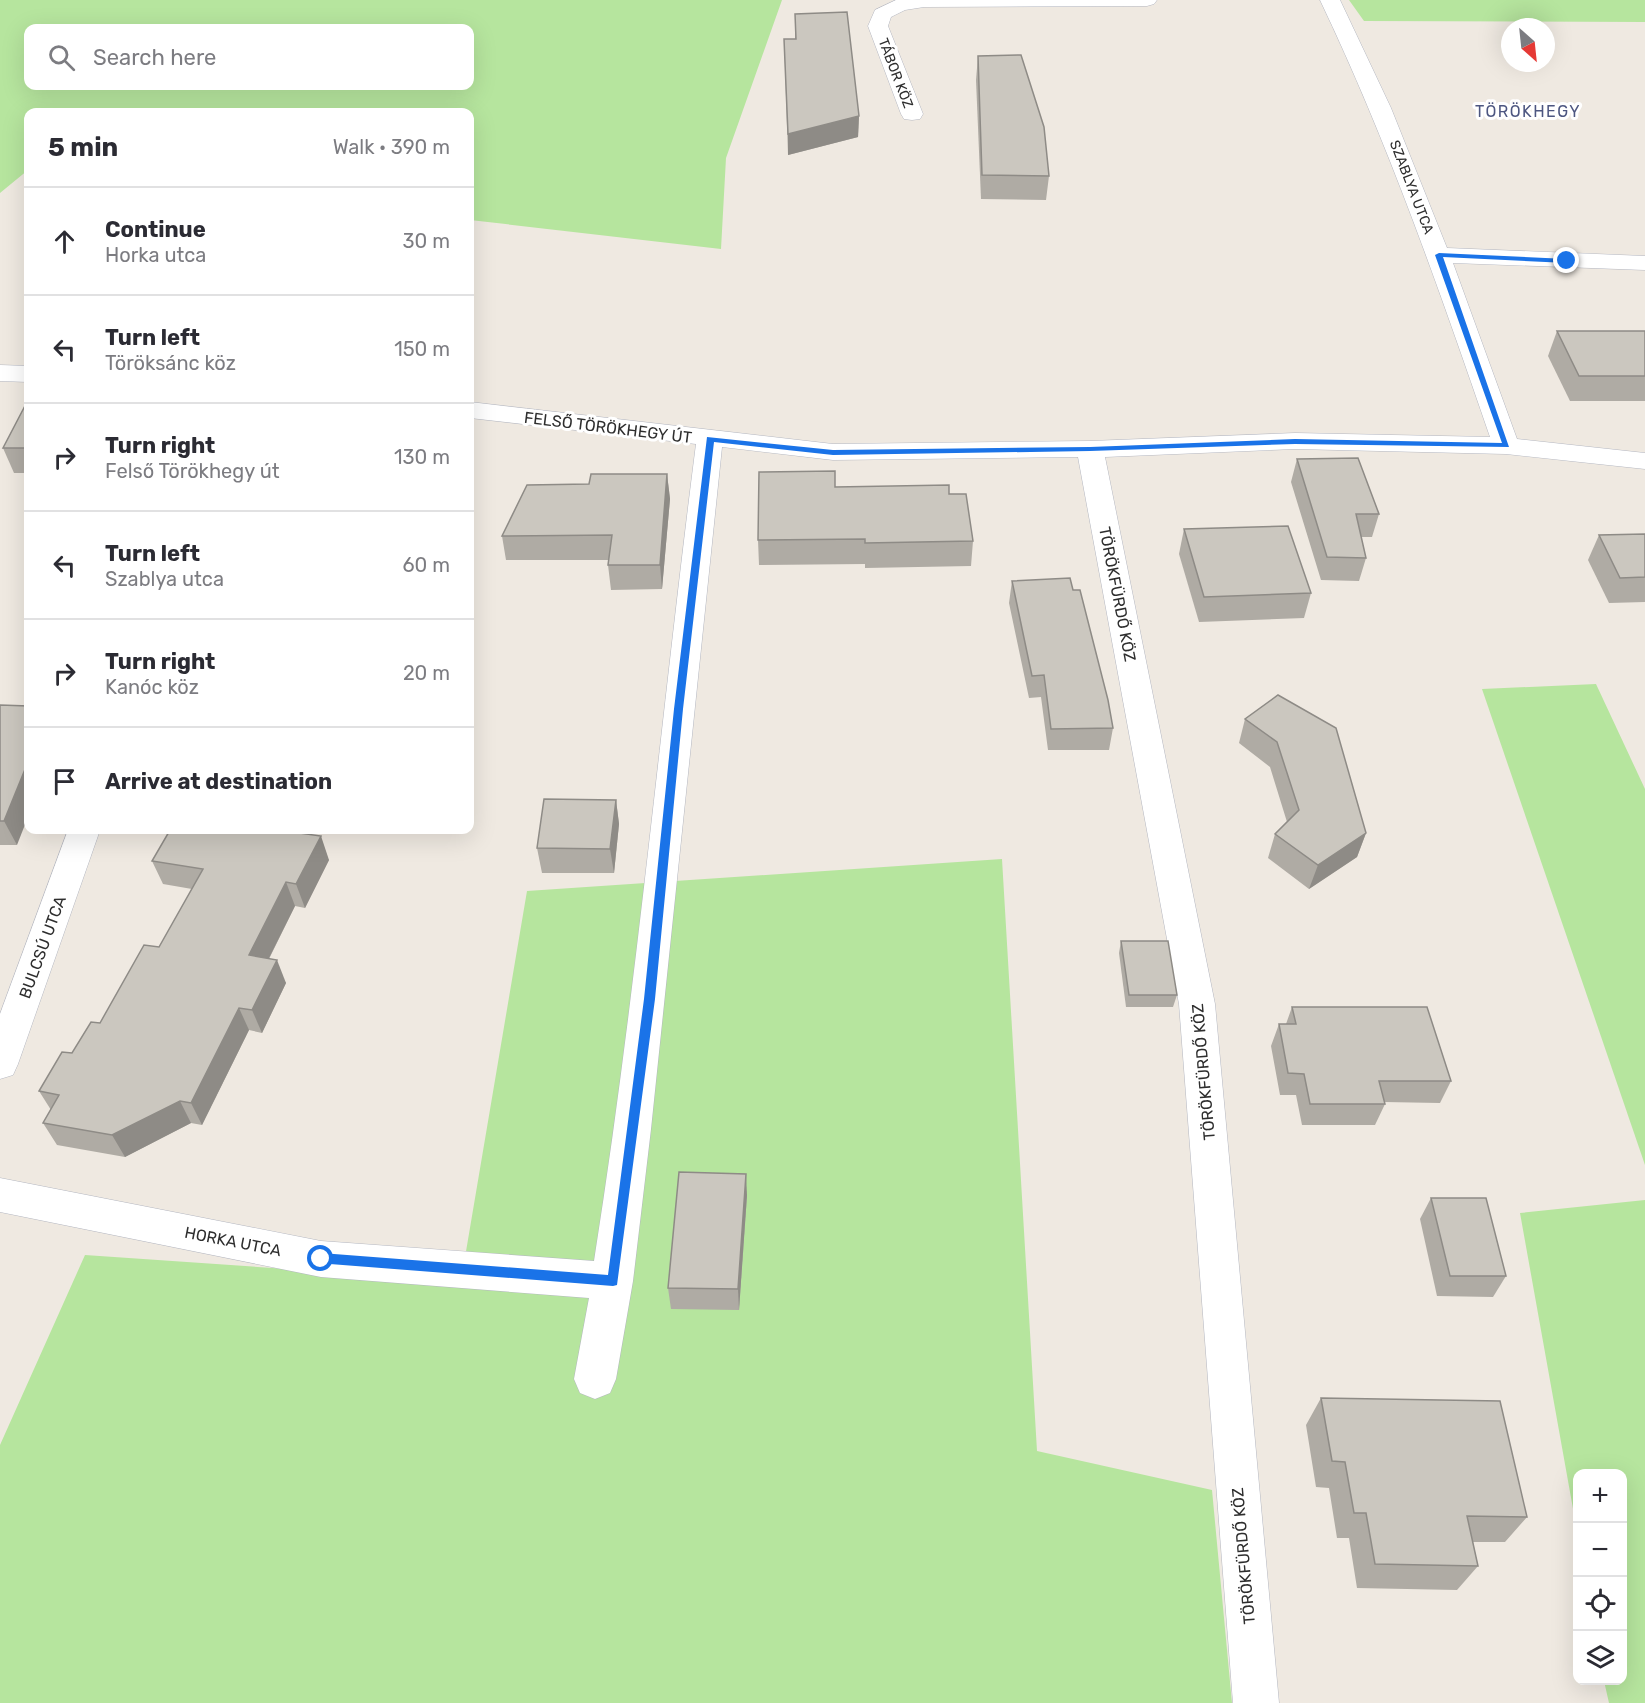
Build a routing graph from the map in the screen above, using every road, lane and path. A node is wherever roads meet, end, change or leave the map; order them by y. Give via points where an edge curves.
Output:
1 (1148, 0) edge
2 (1330, 0) edge
3 (912, 114) dead end
4 (1439, 255) junction
5 (1645, 263) edge
6 (0, 373) edge
7 (24, 374) edge
8 (474, 410) edge
9 (710, 439) junction
10 (1506, 446) junction
11 (1090, 449) junction
12 (1645, 461) edge
13 (83, 834) edge
14 (0, 1064) edge
15 (0, 1195) edge
16 (613, 1281) junction
17 (595, 1379) dead end
18 (1256, 1703) edge

1 - 3 street, TÁBOR KÖZ via 924,1 900,5 882,14 878,26
2 - 4 street, SZABLYA UTCA via 1366,70
4 - 5 street
4 - 10 street, SZABLYA UTCA
6 - 7 street
8 - 9 street, FELSŐ TÖRÖKHEGY ÚT
9 - 11 street, FELSŐ TÖRÖKHEGY ÚT via 833,452
9 - 16 street via 649,999
10 - 11 street, FELSŐ TÖRÖKHEGY ÚT via 1295,441
10 - 12 street, FELSŐ TÖRÖKHEGY ÚT
11 - 18 street, TÖRÖKFÜRDŐ KÖZ via 1197,1004
13 - 14 street, BULCSÚ UTCA
15 - 16 street, HORKA UTCA via 321,1259
16 - 17 street

